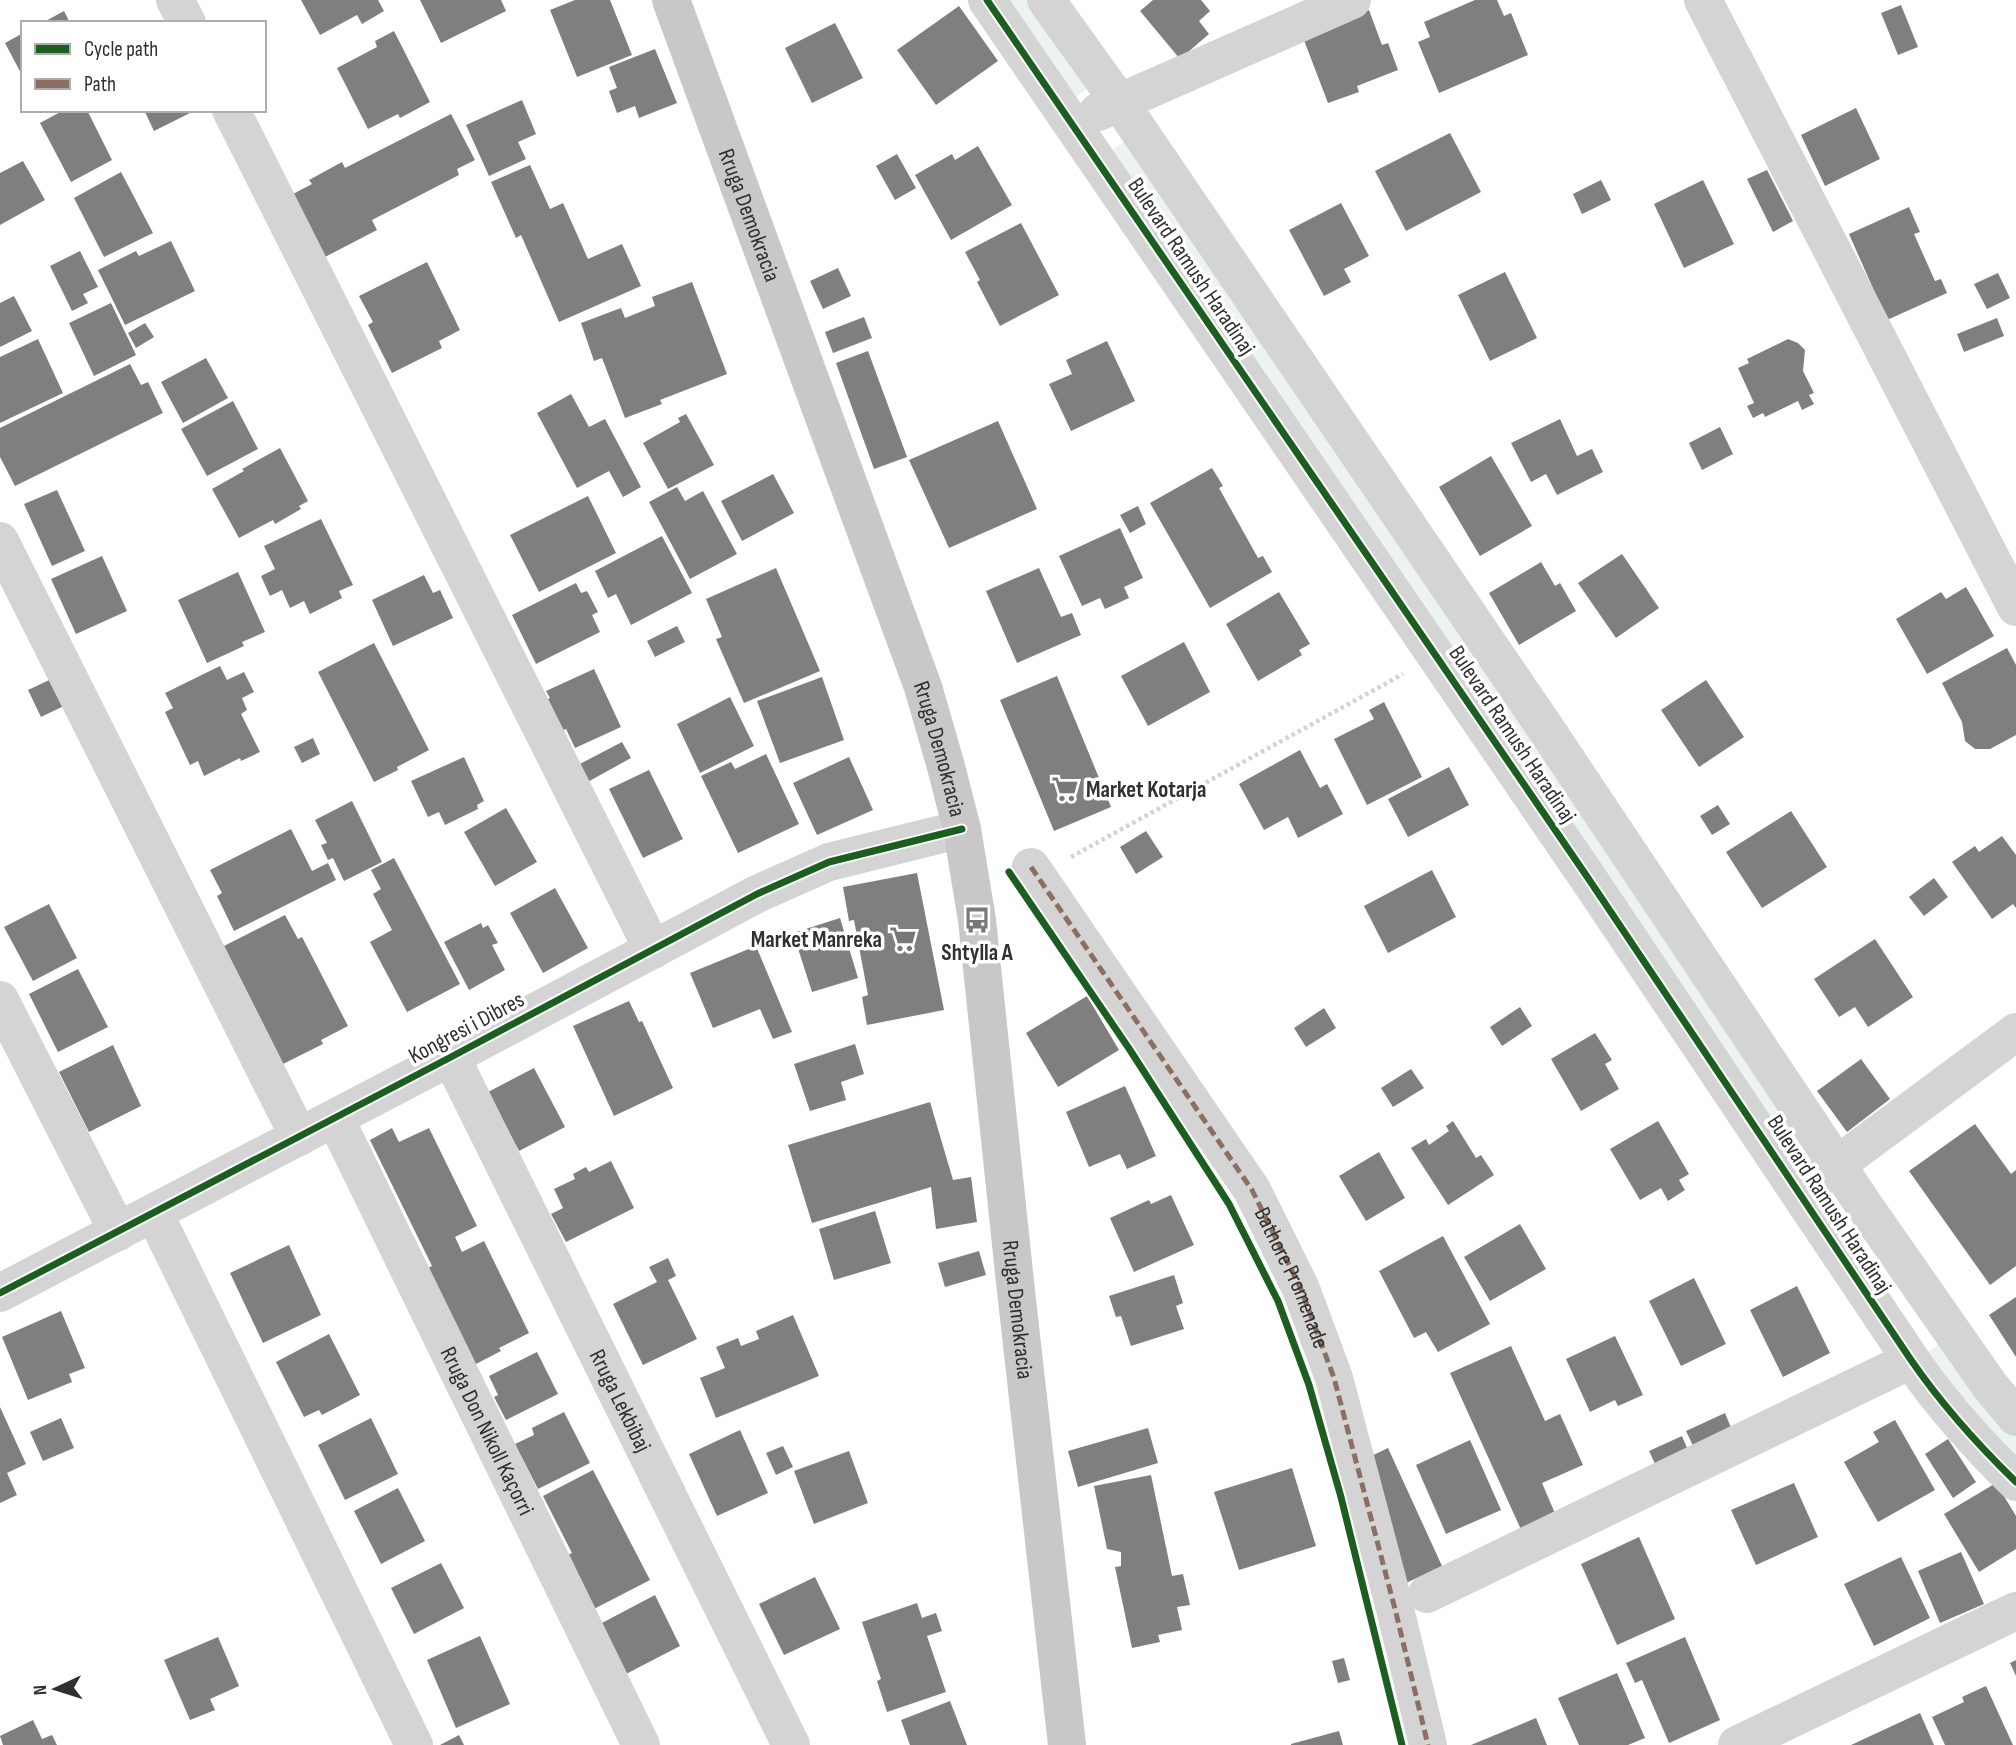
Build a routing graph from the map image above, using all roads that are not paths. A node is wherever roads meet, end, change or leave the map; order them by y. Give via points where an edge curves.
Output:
1 (176, 0) edge
2 (671, 0) edge
3 (987, 0) edge
4 (1046, 0) edge
5 (1352, 0) edge
6 (1703, 0) edge
7 (186, 21) edge
8 (1119, 103) junction
9 (232, 112) edge
10 (1071, 123) junction
11 (0, 541) edge
12 (2016, 607) edge
13 (962, 829) junction
14 (1031, 867) road end
15 (653, 950) junction
16 (0, 1000) edge
17 (2016, 1032) edge
18 (451, 1057) junction
19 (335, 1118) junction
20 (299, 1137) junction
21 (1837, 1166) junction
22 (1799, 1192) junction
23 (154, 1213) junction
24 (118, 1232) junction
25 (0, 1293) edge
26 (1911, 1360) junction
27 (2016, 1417) edge
28 (2016, 1482) edge
29 (1427, 1594) dead end
30 (2016, 1611) edge
31 (414, 1745) edge
32 (641, 1745) edge
33 (791, 1745) edge
34 (1067, 1745) edge
35 (1428, 1745) edge
36 (1737, 1745) edge

1 - 7 street
2 - 13 main road, Rruga Demokracia via 923,687
3 - 10 street, Bulevard Ramush Haradinaj
4 - 8 street, Bulevard Ramush Haradinaj
5 - 8 street
6 - 12 street
8 - 10 street
8 - 21 street, Bulevard Ramush Haradinaj
9 - 15 street
10 - 22 street, Bulevard Ramush Haradinaj
11 - 20 street
13 - 15 street, Kongresi i Dibres via 829,862 757,894
13 - 34 main road, Rruga Demokracia via 977,920
14 - 35 street, Bathore Promenade via 1252,1191 1301,1289 1334,1378
15 - 18 street, Kongresi i Dibres
16 - 24 street
17 - 21 street
18 - 19 street, Kongresi i Dibres
18 - 33 street, Rruga Lekbibaj
19 - 20 street, Kongresi i Dibres
19 - 32 street, Rruga Don Nikoll Kaçorri
20 - 23 street, Kongresi i Dibres
21 - 22 street
21 - 27 street, Bulevard Ramush Haradinaj
22 - 26 street, Bulevard Ramush Haradinaj
23 - 24 street, Kongresi i Dibres
23 - 31 street
24 - 25 street, Kongresi i Dibres
26 - 28 street, Bulevard Ramush Haradinaj via 1977,1443
26 - 29 street
30 - 36 street

